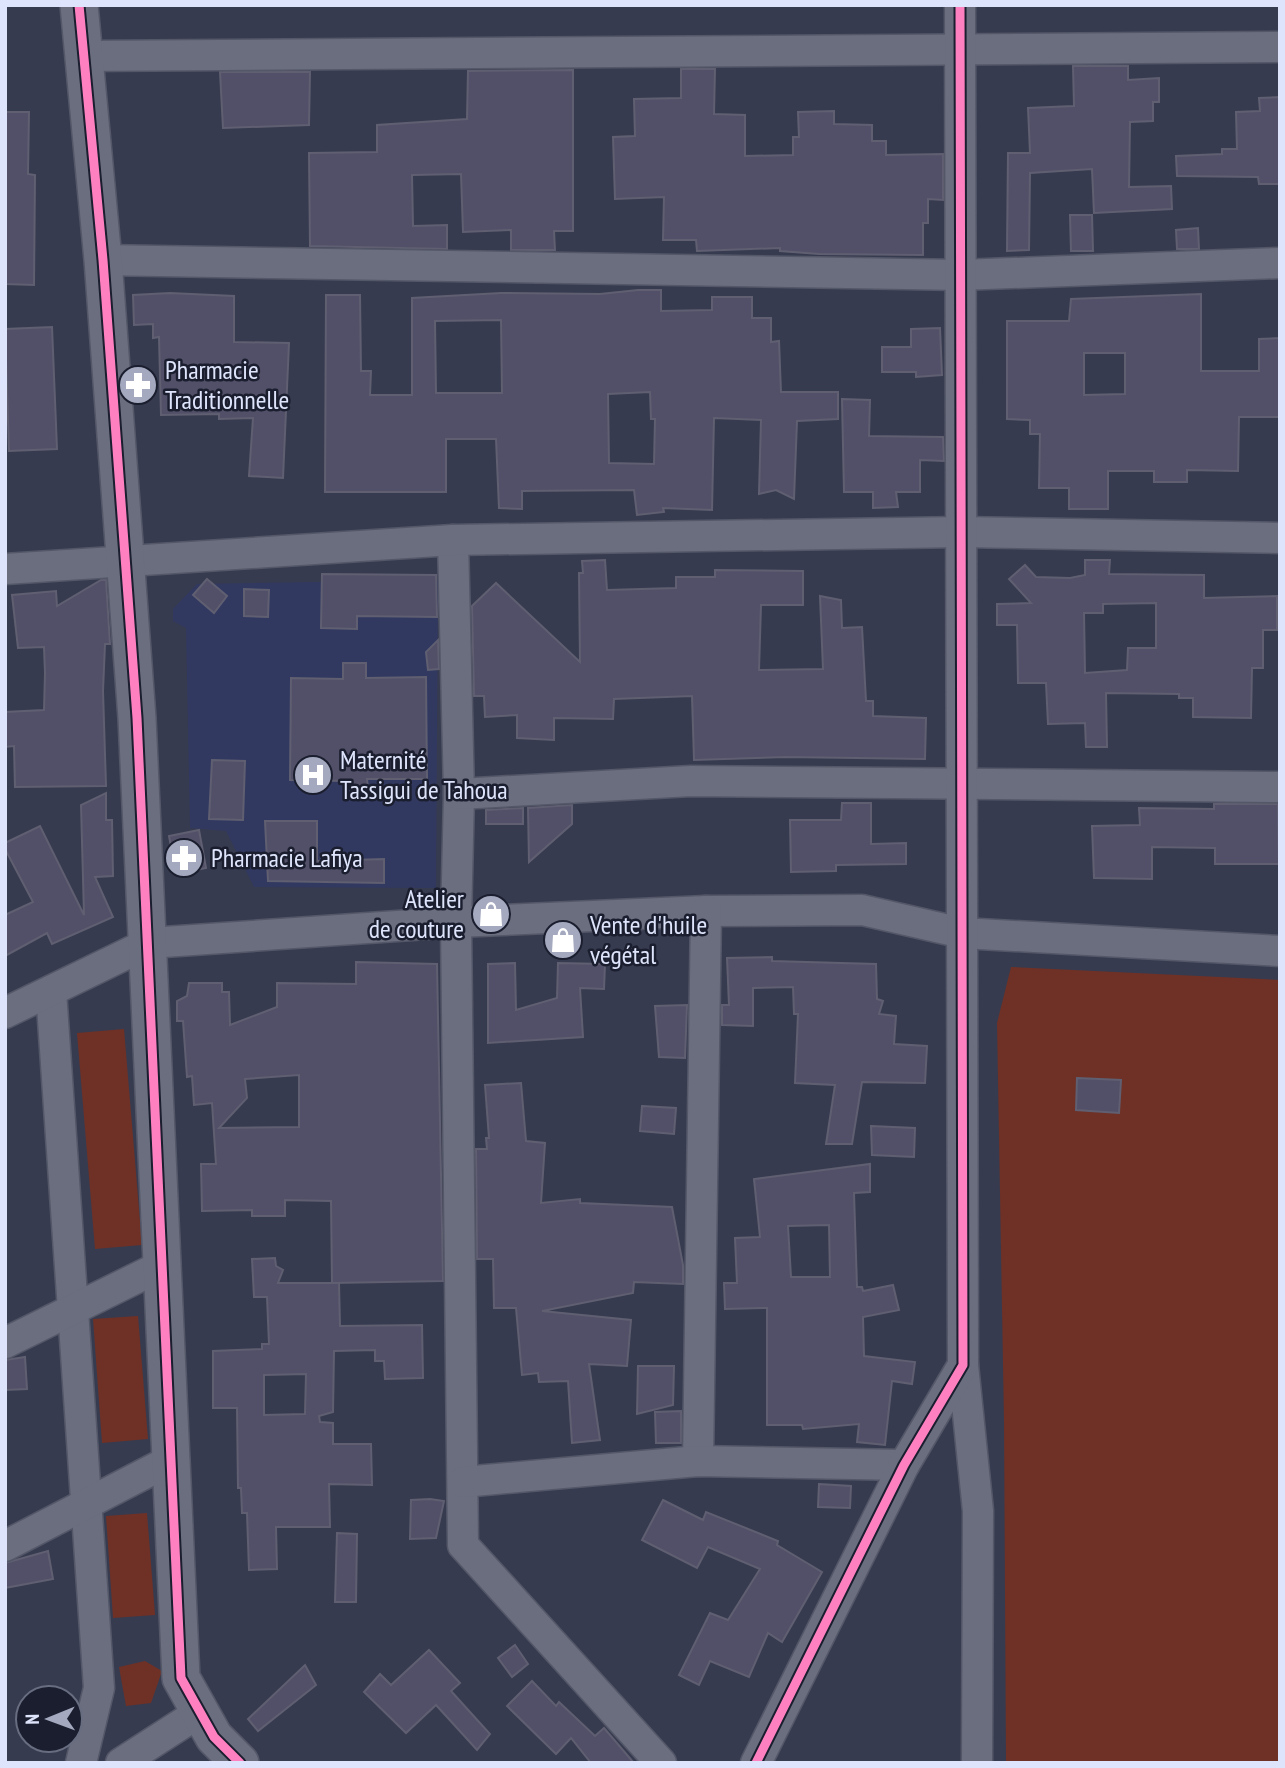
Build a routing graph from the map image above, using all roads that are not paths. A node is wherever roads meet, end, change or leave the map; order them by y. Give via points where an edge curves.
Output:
1 (79, 5) edge
2 (960, 5) edge
3 (961, 47) junction
4 (1280, 47) edge
5 (84, 56) junction
6 (103, 260) junction
7 (1280, 263) edge
8 (961, 275) junction
9 (961, 532) junction
10 (1280, 538) edge
11 (453, 540) junction
12 (126, 560) junction
13 (5, 569) edge
14 (962, 783) junction
15 (1280, 787) edge
16 (459, 794) junction
17 (706, 911) junction
18 (456, 922) junction
19 (962, 933) junction
20 (149, 943) junction
21 (1280, 951) edge
22 (51, 991) junction
23 (5, 1013) edge
24 (163, 1265) junction
25 (73, 1310) junction
26 (5, 1343) edge
27 (963, 1365) junction
28 (172, 1460) junction
29 (698, 1461) junction
30 (904, 1465) junction
31 (463, 1482) junction
32 (87, 1505) junction
33 (5, 1546) edge
34 (200, 1712) junction
35 (81, 1763) edge
36 (121, 1763) edge
37 (240, 1763) edge
38 (660, 1763) edge
39 (757, 1763) edge
40 (977, 1763) edge

1 - 5 street
2 - 3 street
3 - 4 street
3 - 5 street
3 - 8 street
5 - 6 street
6 - 8 street
6 - 12 street
7 - 8 street
8 - 9 street
9 - 10 street
9 - 11 street
9 - 14 street
11 - 12 street
11 - 16 street
12 - 13 street
12 - 20 street
14 - 15 street
14 - 16 street via 691,781
14 - 19 street
16 - 18 street
17 - 18 street
17 - 19 street via 862,910
17 - 29 street
18 - 20 street
18 - 31 street
19 - 21 street
19 - 27 street
20 - 22 street
20 - 24 street
22 - 23 street
22 - 25 street
24 - 25 street
24 - 28 street
25 - 26 street
25 - 32 street
27 - 30 street
27 - 40 street via 978,1511
28 - 32 street
28 - 34 street via 181,1678
29 - 30 street
29 - 31 street
30 - 39 street
31 - 38 street via 463,1545
32 - 33 street
32 - 35 street via 99,1688
34 - 36 street
34 - 37 street via 214,1737

